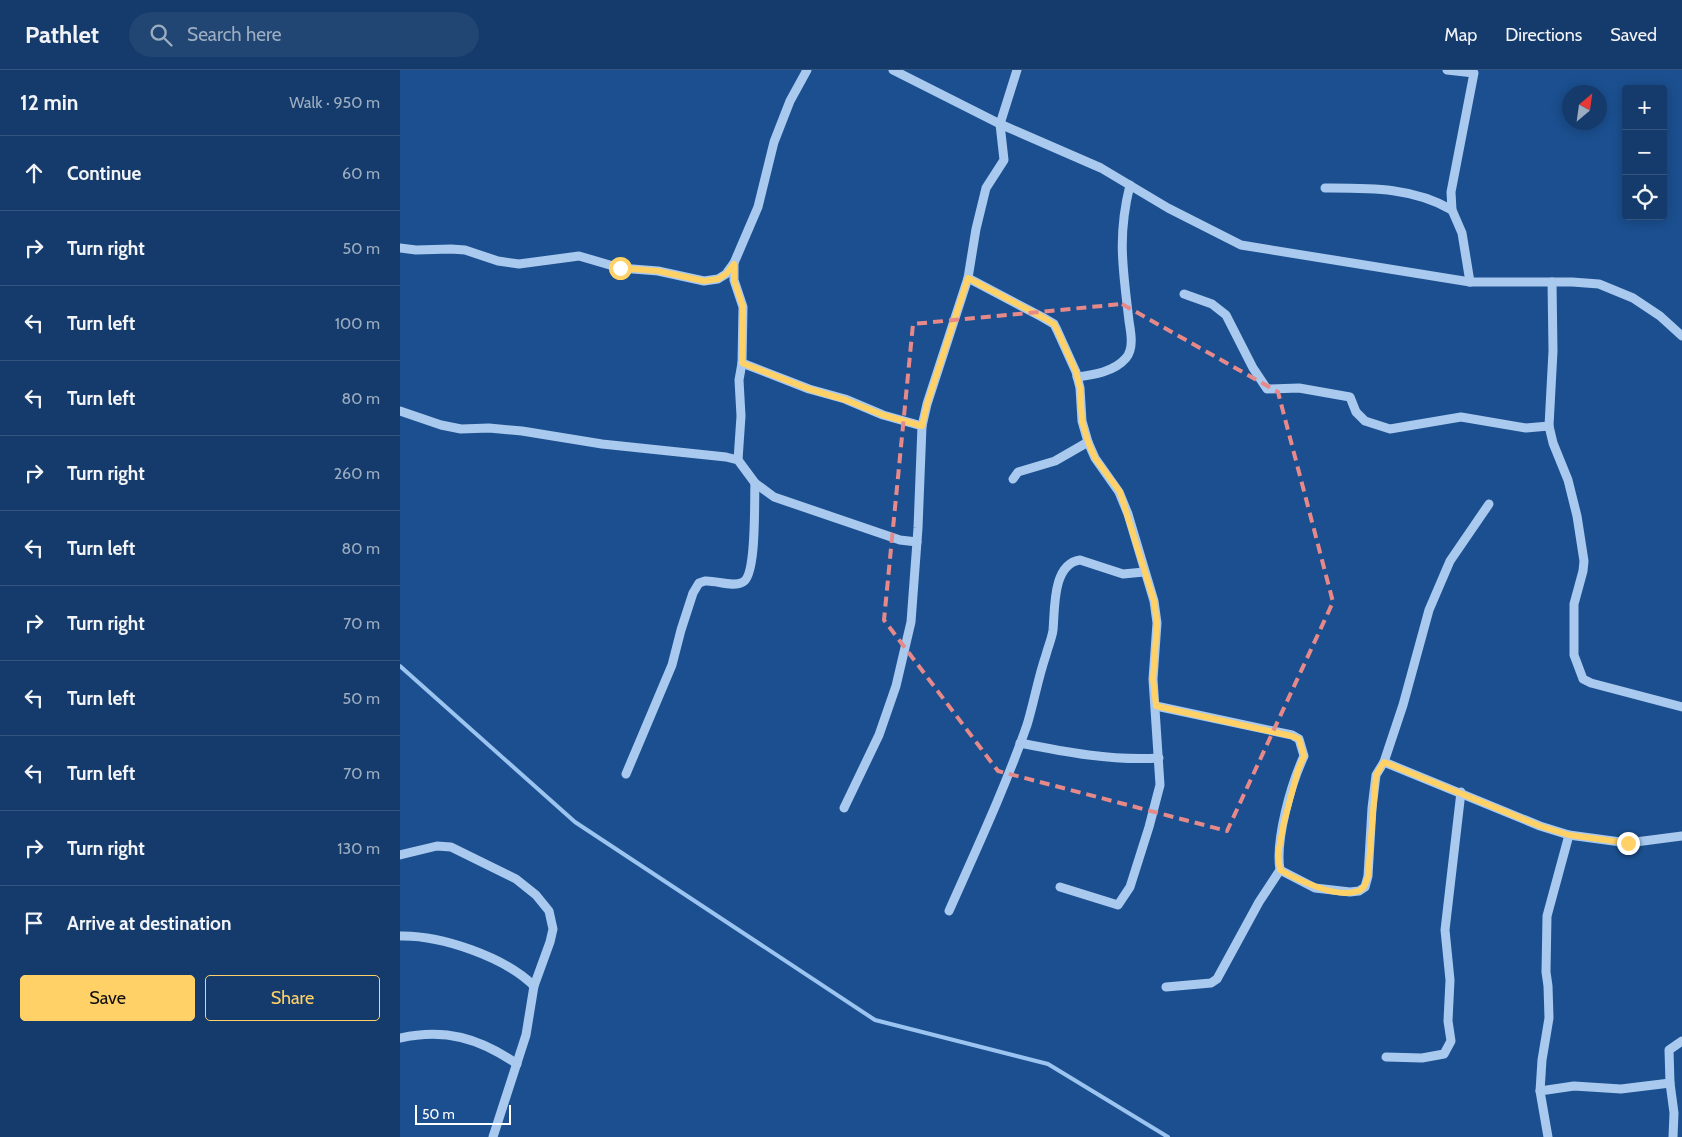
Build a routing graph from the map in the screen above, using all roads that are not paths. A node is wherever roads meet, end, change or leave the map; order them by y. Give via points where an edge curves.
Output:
1 (808, 70) edge
2 (893, 70) edge
3 (1017, 70) edge
4 (1447, 70) edge
5 (1000, 124) junction
6 (1130, 185) junction
7 (1325, 188) dead end
8 (1452, 210) junction
9 (400, 248) edge
10 (734, 264) junction
11 (968, 278) junction
12 (1470, 282) junction
13 (1552, 282) junction
14 (1184, 294) dead end
15 (1682, 336) edge
16 (742, 363) junction
17 (1077, 377) junction
18 (400, 411) edge
19 (922, 426) junction
20 (1549, 426) junction
21 (1088, 442) junction
22 (738, 460) junction
23 (1013, 479) dead end
24 (755, 483) junction
25 (1489, 504) dead end
26 (916, 542) junction
27 (1144, 572) junction
28 (1156, 706) junction
29 (1682, 707) edge
30 (1020, 743) junction
31 (1158, 758) junction
32 (1384, 762) junction
33 (626, 774) dead end
34 (1461, 792) junction
35 (844, 808) dead end
36 (1569, 835) junction
37 (1682, 836) edge
38 (400, 855) edge
39 (1280, 870) junction
40 (1060, 887) dead end
41 (949, 911) dead end
42 (400, 936) edge
43 (534, 986) junction
44 (1166, 987) dead end
45 (400, 1038) edge
46 (1682, 1041) edge
47 (1386, 1057) dead end
48 (517, 1064) junction
49 (1670, 1083) junction
50 (1540, 1091) junction
51 (493, 1137) edge
52 (1548, 1137) edge
53 (1673, 1137) edge

1 - 10 street via 790,101 774,142 758,207
2 - 5 street
3 - 5 street
4 - 8 street via 1474,73 1453,171
5 - 6 street via 1101,168
5 - 11 street via 1004,160 986,188
6 - 12 street via 1241,245
6 - 17 street via 1123,214 1121,252 1130,347 1120,364 1102,373
7 - 8 street via 1366,188 1415,194
8 - 12 street via 1462,233
9 - 10 street via 451,248 519,264 579,256 620,268 658,271 704,281 718,279
10 - 16 street via 734,280 743,307
11 - 17 street via 1054,324
11 - 19 street
12 - 13 street
13 - 15 street via 1599,284 1633,298
13 - 20 street
14 - 20 street via 1212,304 1226,315 1267,389 1299,388 1350,397 1356,412 1365,421 1390,428 1461,417 1526,428
16 - 19 street via 883,415
16 - 22 street
17 - 21 street
18 - 22 street via 461,429 522,431
19 - 26 street
20 - 29 street via 1573,498 1584,561 1574,604 1573,636 1574,655 1582,679
21 - 23 street via 1055,461 1018,472
21 - 27 street via 1095,458 1120,492
22 - 24 street
24 - 26 street via 774,497 900,540
24 - 33 street via 748,578 736,584 705,581 696,588 680,630 672,665
25 - 32 street via 1450,561 1428,610
26 - 35 street via 911,622 896,686 879,734
27 - 28 street via 1154,601 1157,623 1153,679
27 - 30 street via 1123,574 1080,560 1068,566 1057,587 1051,638
28 - 31 street
28 - 39 street via 1299,739 1304,756 1284,822 1278,854
30 - 31 street via 1102,756
30 - 41 street
31 - 40 street via 1160,785 1130,887 1120,904
32 - 34 street
32 - 39 street via 1376,775 1365,887 1350,892 1315,888
34 - 36 street
34 - 47 street via 1444,940 1450,980 1448,1021 1451,1041 1444,1054 1422,1058
36 - 37 street via 1628,843
36 - 50 street via 1548,916 1546,972 1549,1018
38 - 43 street via 437,846 451,847 516,879 536,895 550,911 553,929
39 - 44 street via 1258,902 1217,979
42 - 43 street via 445,940 512,968
43 - 48 street via 526,1035
45 - 48 street via 432,1033 452,1036 488,1046
46 - 49 street via 1669,1050
48 - 51 street
49 - 50 street via 1621,1089 1574,1086
49 - 53 street
50 - 52 street

